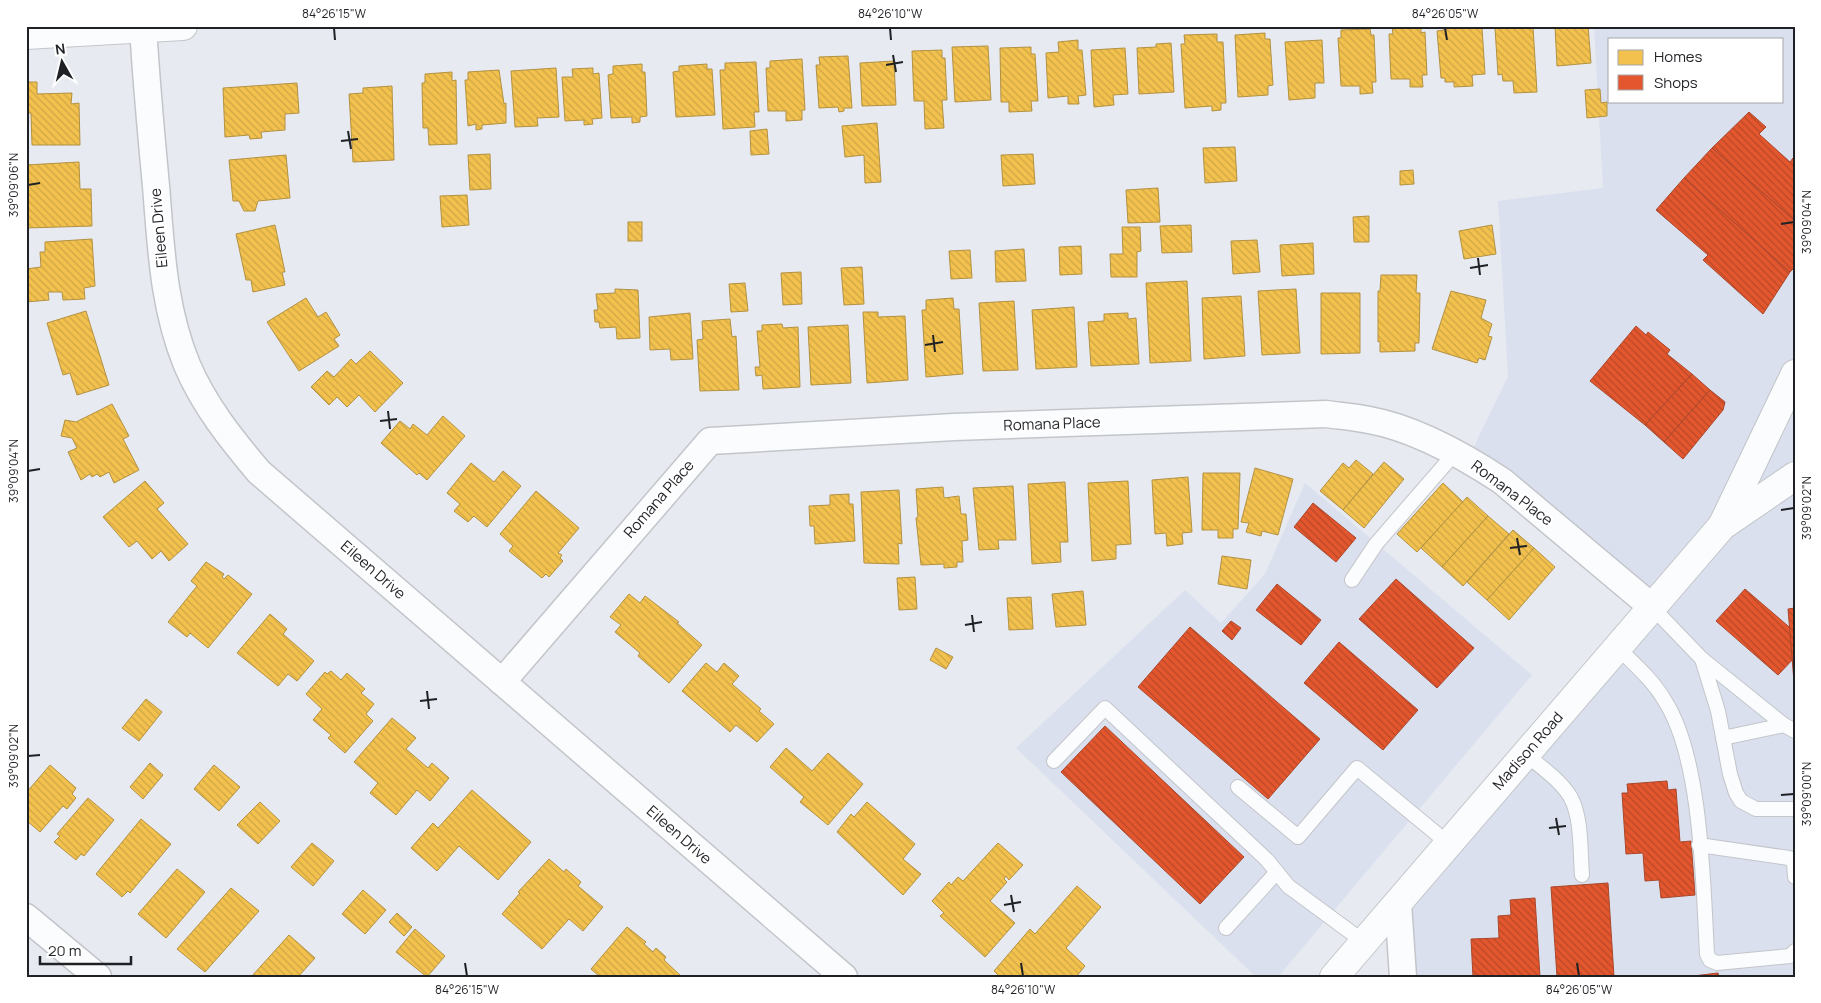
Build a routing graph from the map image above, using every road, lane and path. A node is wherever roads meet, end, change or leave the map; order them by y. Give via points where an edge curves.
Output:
1 (183, 26) edge
2 (143, 27) edge
3 (26, 35) edge
4 (1793, 384) edge
5 (1454, 454) junction
6 (1795, 476) edge
7 (1722, 526) junction
8 (1352, 580) dead end
9 (1652, 607) junction
10 (1617, 647) junction
11 (1702, 659) junction
12 (502, 682) junction
13 (1789, 728) edge
14 (1723, 738) junction
15 (1526, 754) junction
16 (1054, 761) dead end
17 (1238, 787) dead end
18 (1795, 809) edge
19 (1449, 844) junction
20 (1699, 845) junction
21 (1277, 872) junction
22 (1582, 875) dead end
23 (1795, 877) edge
24 (1398, 903) junction
25 (26, 917) edge
26 (1226, 928) dead end
27 (1364, 942) junction
28 (1795, 951) edge
29 (98, 977) edge
30 (844, 977) edge
31 (1334, 977) edge
32 (1403, 977) edge

1 - 2 main road
2 - 3 main road
2 - 12 street, Eileen Drive via 164,282 187,365 207,403 259,472
4 - 7 main road, Madison Road
5 - 8 lane via 1376,544
5 - 9 street, Romana Place via 1468,459 1502,481
5 - 12 street, Romana Place via 1412,433 1370,420 1326,414 954,427 710,441
6 - 7 main road, Madison Road
7 - 9 main road, Madison Road
9 - 10 main road, Madison Road
9 - 11 lane
10 - 15 main road, Madison Road
10 - 20 lane via 1665,700 1681,735 1691,778
11 - 13 lane
11 - 14 lane
12 - 30 street, Eileen Drive
13 - 14 lane
14 - 18 lane via 1731,780 1741,800 1756,809
15 - 19 main road, Madison Road
15 - 22 lane via 1571,798 1577,815
16 - 21 lane via 1105,708
17 - 19 lane via 1298,838 1357,768
19 - 24 main road, Madison Road
20 - 23 lane via 1789,858 1794,862
20 - 28 lane via 1710,960 1717,963 1790,956
21 - 26 lane
21 - 27 lane via 1288,886
24 - 27 main road, Madison Road
24 - 32 street
25 - 29 street
27 - 31 main road, Madison Road

